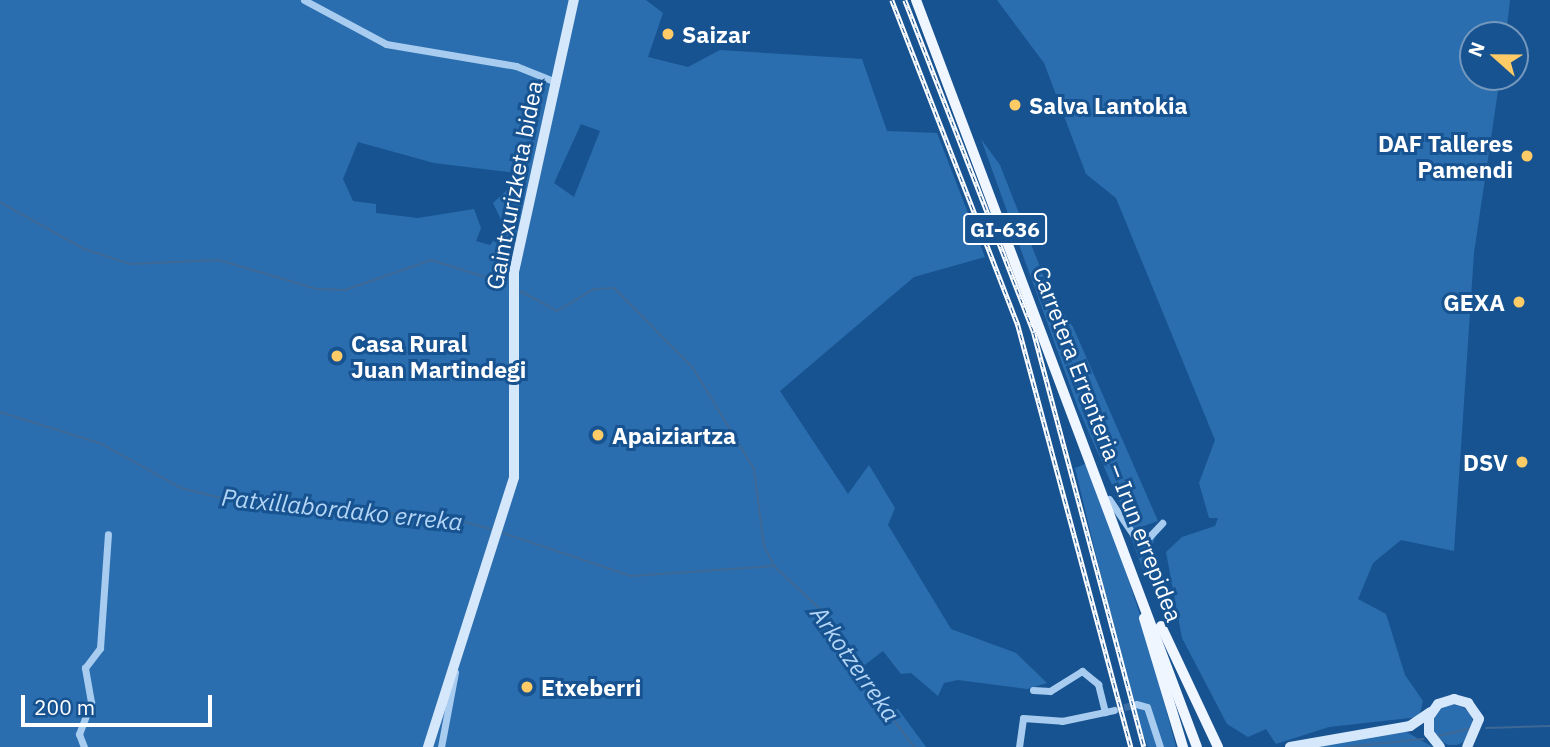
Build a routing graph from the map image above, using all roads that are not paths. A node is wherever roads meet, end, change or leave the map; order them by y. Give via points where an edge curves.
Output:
1 (304, 0) edge
2 (574, 0) edge
3 (916, 0) edge
4 (556, 82) junction
5 (1109, 499) junction
6 (1162, 523) dead end
7 (108, 534) dead end
8 (1129, 555) junction
9 (1136, 575) junction
10 (454, 664) junction
11 (1033, 690) dead end
12 (1136, 704) dead end
13 (1114, 710) tunnel mouth
14 (1105, 712) junction
15 (1431, 712) junction
16 (1404, 727) junction
17 (1432, 738) junction
18 (1197, 746) edge
19 (83, 747) edge
20 (431, 747) edge
21 (441, 747) edge
22 (1019, 747) edge
23 (1160, 747) edge
24 (1183, 747) edge
25 (1218, 747) edge
26 (1290, 747) edge
27 (1440, 747) edge
28 (1467, 747) edge

1 - 4 street via 386,44 516,66
2 - 4 main road, Gaintxurizketa bidea
3 - 5 main road, Carretera Errenteria – Irun errepidea / GI-636
4 - 10 main road, Gaintxurizketa bidea via 514,272 516,464
5 - 6 street via 1133,534 1150,536
5 - 8 main road, Carretera Errenteria – Irun errepidea / GI-636
7 - 19 street via 100,648 85,668 91,702 79,734
8 - 9 main road, Carretera Errenteria – Irun errepidea / GI-636
8 - 24 main road
9 - 18 main road, Carretera Errenteria – Irun errepidea / GI-636
9 - 25 main road
10 - 20 main road, Gaintxurizketa bidea
10 - 20 main road, Gaintxurizketa bidea
10 - 21 street
11 - 14 street via 1050,691 1082,671 1098,684
12 - 23 street via 1147,707
13 - 14 street
14 - 22 street via 1062,721 1023,718
15 - 16 main road
15 - 17 main road
15 - 28 main road via 1449,699 1472,706 1480,729
16 - 17 main road
16 - 26 main road
17 - 27 main road

